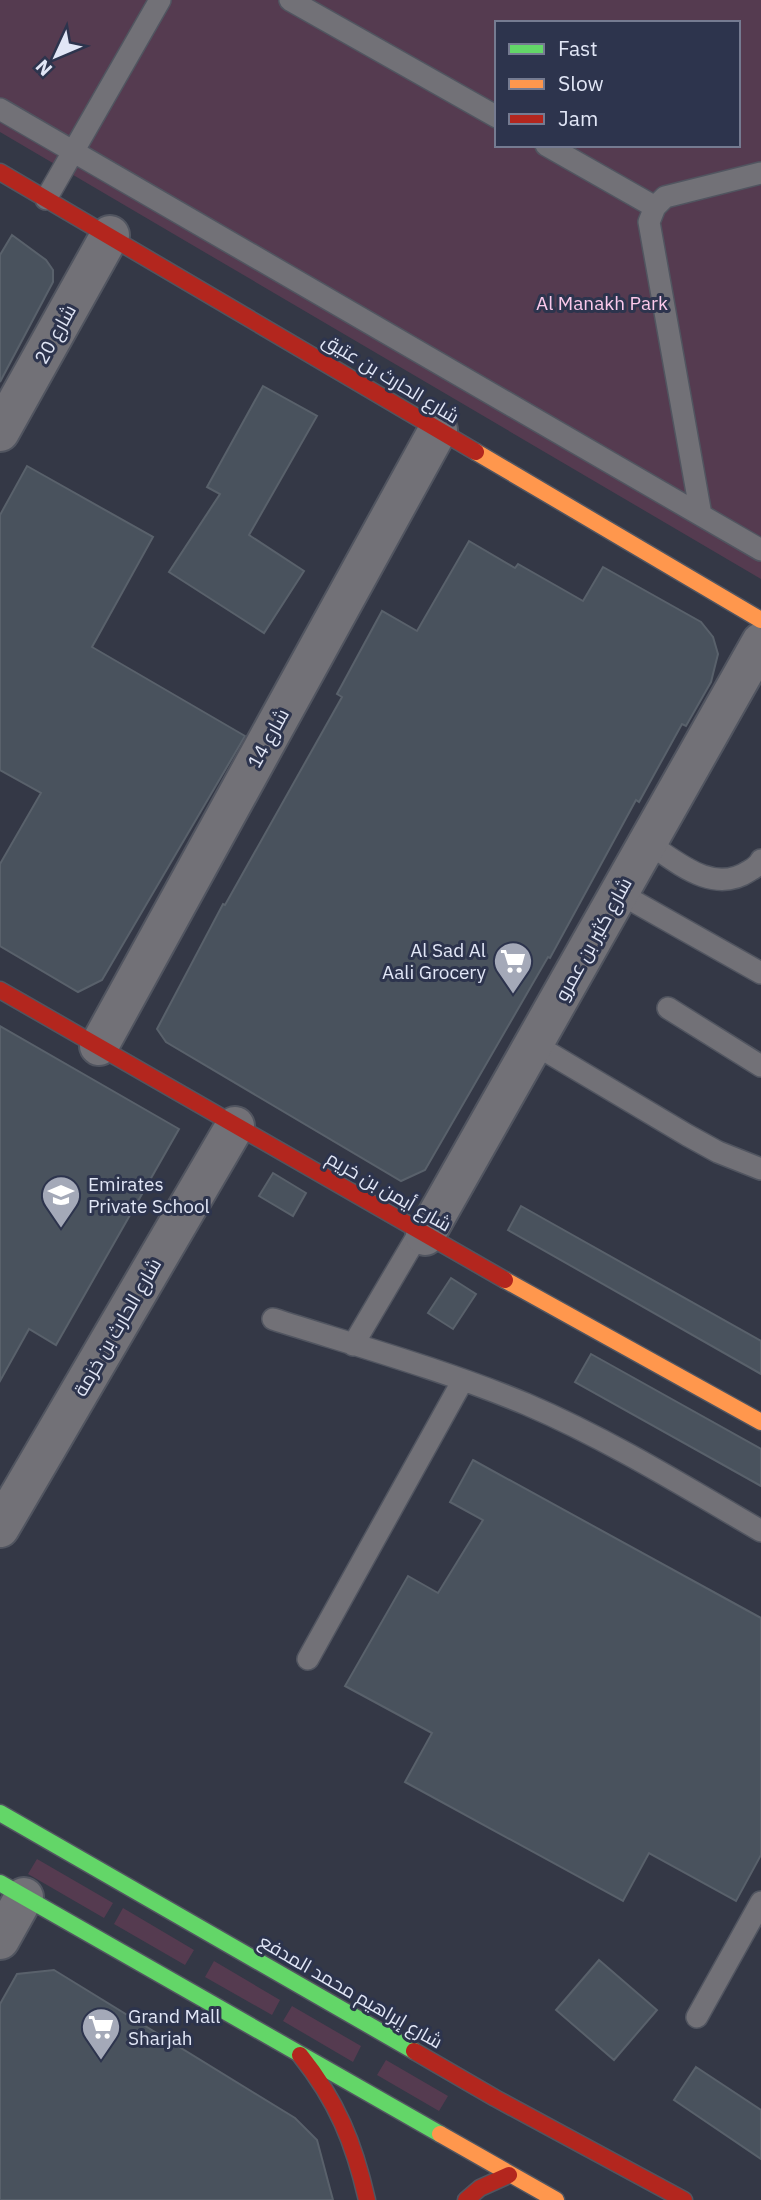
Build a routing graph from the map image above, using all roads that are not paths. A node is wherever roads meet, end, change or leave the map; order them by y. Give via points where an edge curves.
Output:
1 (160, 0) edge
2 (290, 0) edge
3 (0, 109) edge
4 (495, 116) edge
5 (549, 147) edge
6 (73, 151) junction
7 (0, 172) edge
8 (761, 173) edge
9 (46, 199) junction
10 (654, 207) junction
11 (110, 235) junction
12 (438, 430) junction
13 (0, 432) edge
14 (701, 515) junction
15 (761, 550) edge
16 (761, 620) edge
17 (761, 642) edge
18 (648, 843) junction
19 (761, 860) edge
20 (619, 893) junction
21 (761, 973) edge
22 (0, 990) edge
23 (668, 1008) dead end
24 (534, 1044) junction
25 (99, 1046) junction
26 (761, 1066) edge
27 (235, 1126) junction
28 (761, 1169) edge
29 (422, 1234) junction
30 (273, 1319) dead end
31 (353, 1345) junction
32 (463, 1380) junction
33 (761, 1422) edge
34 (0, 1528) edge
35 (761, 1531) edge
36 (308, 1659) dead end
37 (0, 1813) edge
38 (12, 1890) edge
39 (761, 1902) edge
40 (0, 1940) edge
41 (697, 2017) dead end
42 (300, 2054) junction
43 (509, 2175) junction
44 (367, 2200) edge
45 (466, 2200) edge
46 (556, 2200) edge
47 (684, 2200) edge

1 - 6 lane
2 - 4 lane
3 - 6 lane
5 - 10 lane
6 - 9 lane
6 - 14 lane
7 - 9 street, شارع الحارث بن عتيق
8 - 10 lane via 678,192
9 - 11 street, شارع الحارث بن عتيق
10 - 14 lane via 649,222
11 - 12 street, شارع الحارث بن عتيق
11 - 13 street, شارع 20
12 - 16 street, شارع الحارث بن عتيق
12 - 25 street, شارع 14
14 - 15 lane
17 - 18 street, شارع كثير بن عمرو
18 - 19 lane via 685,868 722,880 741,876
18 - 20 street, شارع كثير بن عمرو
20 - 21 lane
20 - 24 street, شارع كثير بن عمرو
22 - 25 street, شارع أيمن بن خريم
23 - 26 lane
24 - 28 lane via 687,1135
24 - 29 street, شارع كثير بن عمرو
25 - 27 street, شارع أيمن بن خريم
27 - 29 street, شارع أيمن بن خريم
27 - 34 street, شارع الحارث بن خزمة
29 - 31 lane
29 - 33 street, شارع أيمن بن خريم
30 - 31 lane
31 - 32 lane
32 - 35 lane via 589,1434
32 - 36 lane
37 - 47 street, شارع إبراهيم محمد المدفع via 495,2098
38 - 40 street
38 - 42 street
39 - 41 lane
42 - 43 street
42 - 44 street via 344,2119
43 - 45 street
43 - 46 street

